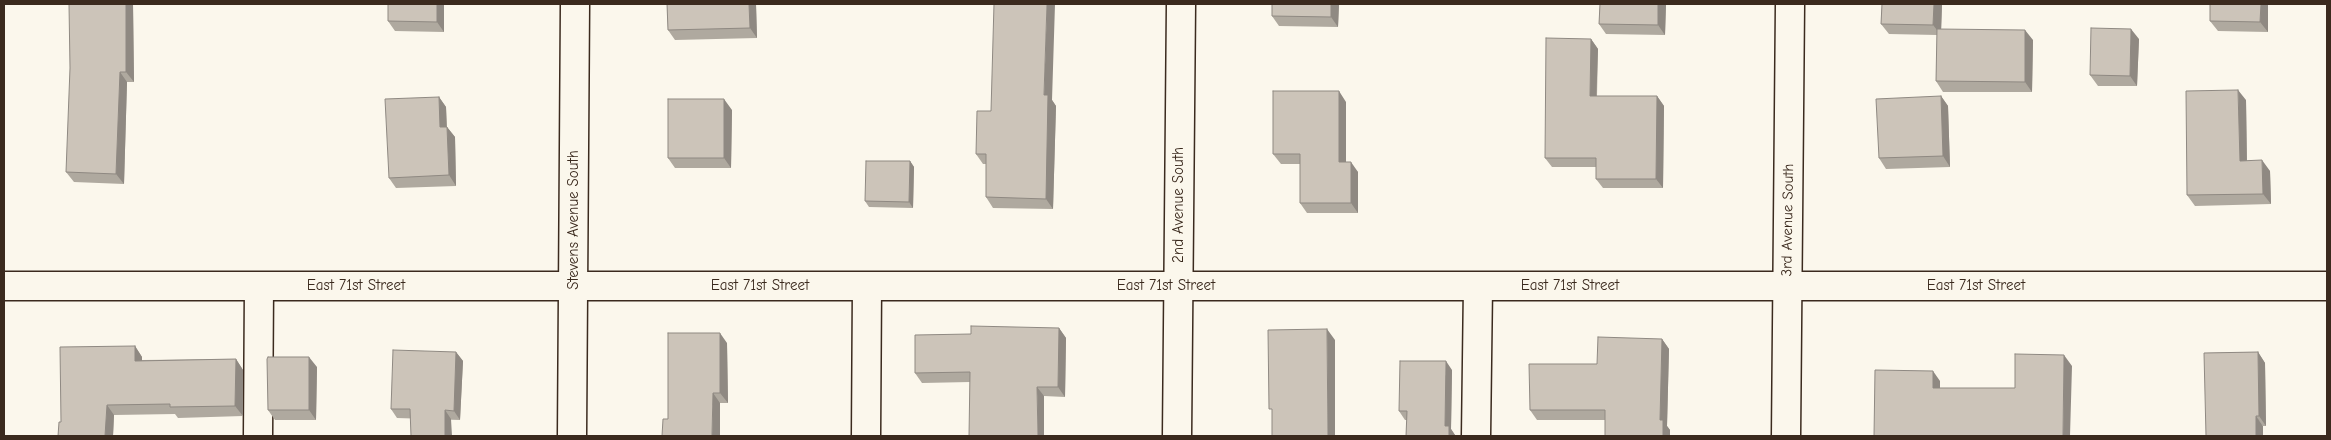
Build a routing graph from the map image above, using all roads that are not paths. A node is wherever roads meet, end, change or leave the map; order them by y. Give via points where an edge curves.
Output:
1 (575, 4) edge
2 (1181, 4) edge
3 (1790, 4) edge
4 (4, 286) edge
5 (259, 286) junction
6 (573, 286) junction
7 (867, 286) junction
8 (1178, 286) junction
9 (1478, 286) junction
10 (1787, 286) junction
11 (2327, 286) edge
12 (258, 436) edge
13 (572, 436) edge
14 (866, 436) edge
15 (1177, 436) edge
16 (1476, 436) edge
17 (1786, 436) edge

1 - 6 street, Stevens Avenue South
2 - 8 street, 2nd Avenue South
3 - 10 street, 3rd Avenue South
4 - 5 street, East 71st Street
5 - 6 street, East 71st Street
5 - 12 street
6 - 7 street, East 71st Street
6 - 13 street, Stevens Avenue South
7 - 8 street, East 71st Street
7 - 14 street
8 - 9 street, East 71st Street
8 - 15 street, 2nd Avenue South
9 - 10 street, East 71st Street
9 - 16 street
10 - 11 street, East 71st Street
10 - 17 street, 3rd Avenue South

